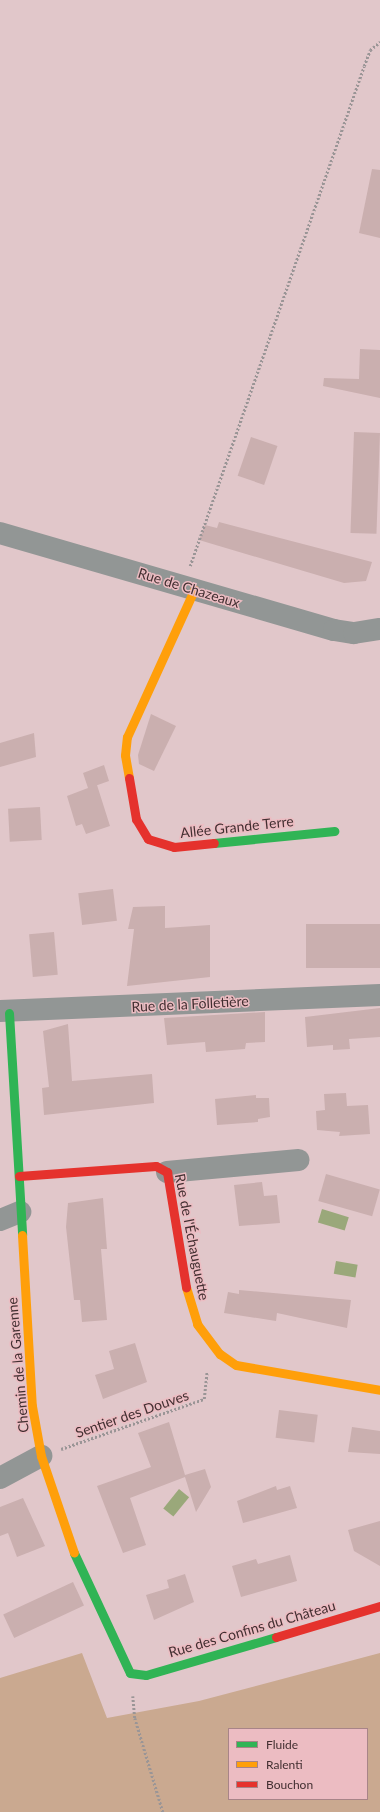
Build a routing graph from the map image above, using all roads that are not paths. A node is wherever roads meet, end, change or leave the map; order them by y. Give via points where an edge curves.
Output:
1 (0, 533) edge
2 (194, 590) junction
3 (380, 629) edge
4 (334, 831) dead end
5 (380, 994) edge
6 (5, 1012) edge
7 (298, 1160) dead end
8 (167, 1172) junction
9 (19, 1176) junction
10 (20, 1212) junction
11 (0, 1220) edge
12 (380, 1390) edge
13 (41, 1456) junction
14 (0, 1478) edge
15 (380, 1606) edge
16 (130, 1673) joint

1 - 2 street, Rue de Chazeaux
2 - 3 street, Rue de Chazeaux via 334,630 354,633
2 - 4 street, Allée Grande Terre via 127,737 125,755 136,819 148,839 174,847
5 - 6 street, Rue de la Folletière
6 - 9 street, Chemin de la Garenne
7 - 8 street
8 - 9 street, Rue de l'Échauguette via 156,1166
8 - 12 street, Rue de l'Échauguette via 187,1294 197,1324 220,1354 236,1365
9 - 10 street, Chemin de la Garenne
10 - 11 street
10 - 13 street, Chemin de la Garenne via 32,1406
13 - 14 street
13 - 16 street, Chemin de la Garenne via 74,1552 122,1662
15 - 16 street, Rue des Confins du Château via 146,1675

